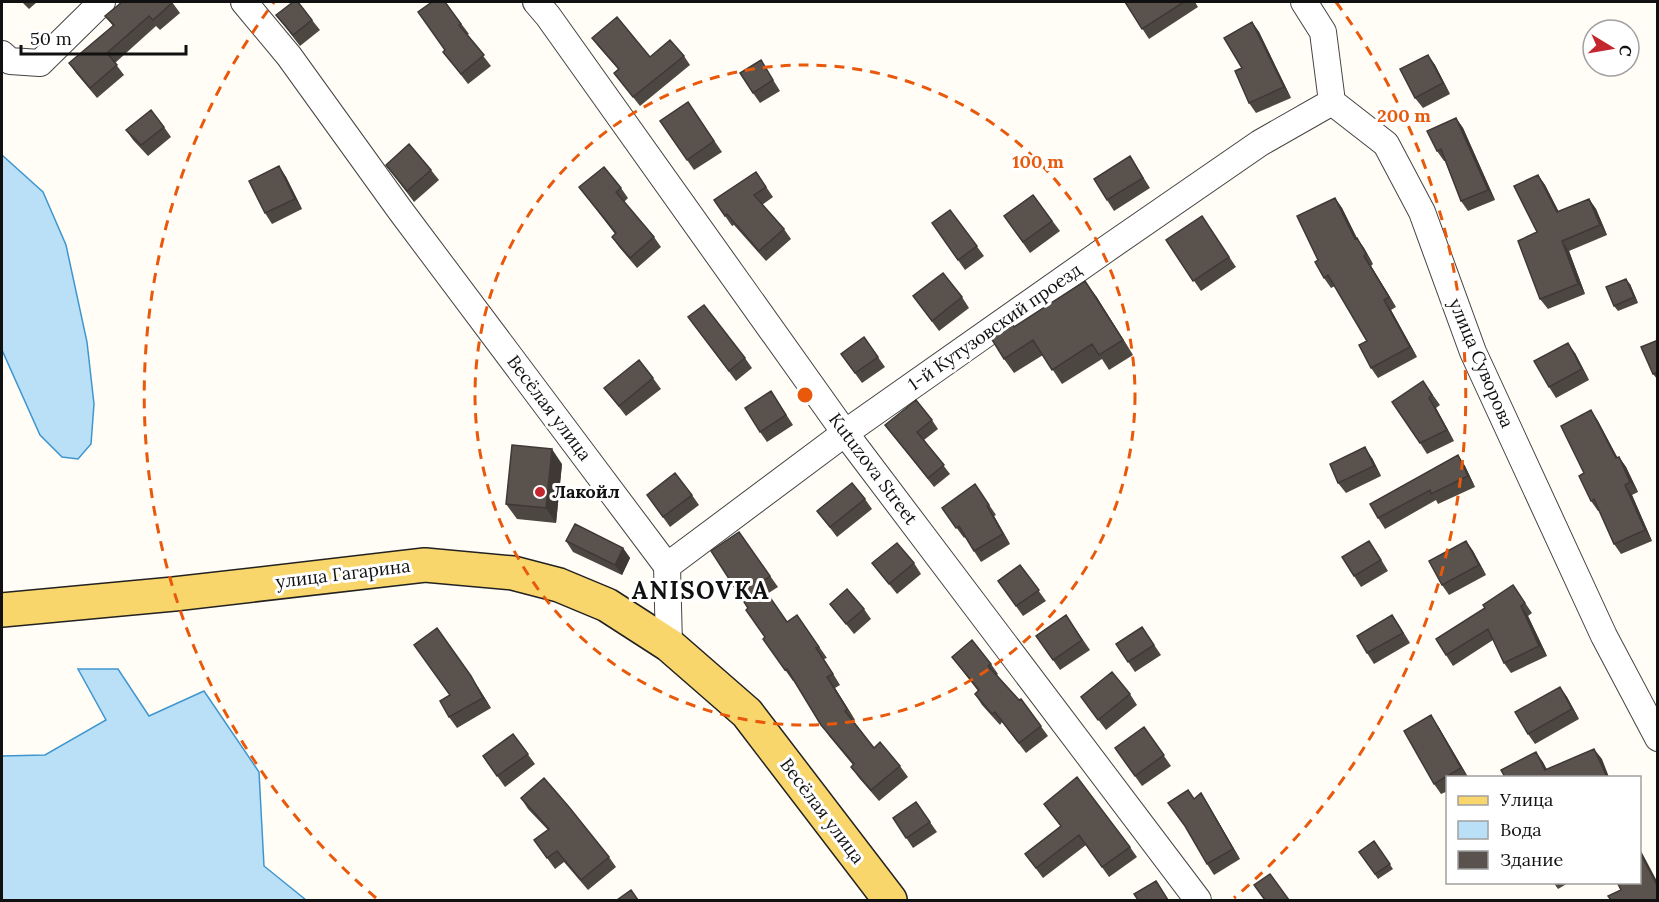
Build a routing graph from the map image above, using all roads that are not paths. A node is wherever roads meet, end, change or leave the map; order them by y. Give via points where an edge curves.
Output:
1 (102, 2) edge
2 (244, 2) edge
3 (536, 2) edge
4 (1304, 2) edge
5 (2, 54) edge
6 (1332, 102) junction
7 (845, 434) junction
8 (667, 566) junction
9 (11, 609) edge
10 (669, 645) junction
11 (1658, 738) edge
12 (887, 899) edge
13 (1198, 900) edge

1 - 5 street via 40,63 10,61
2 - 8 street, Весёлая улица via 289,56
3 - 7 street, Kutuzova Street
4 - 6 street via 1323,32
6 - 7 street, 1-й Кутузовский проезд via 1250,149
6 - 11 street, улица Суворова via 1386,144 1422,212 1473,352 1604,636
7 - 8 street, 1-й Кутузовский проезд
7 - 13 street, Kutuzova Street
8 - 10 street
9 - 10 main road, улица Гагарина via 425,565 513,573 559,585 607,605
10 - 12 main road, Весёлая улица via 747,713

